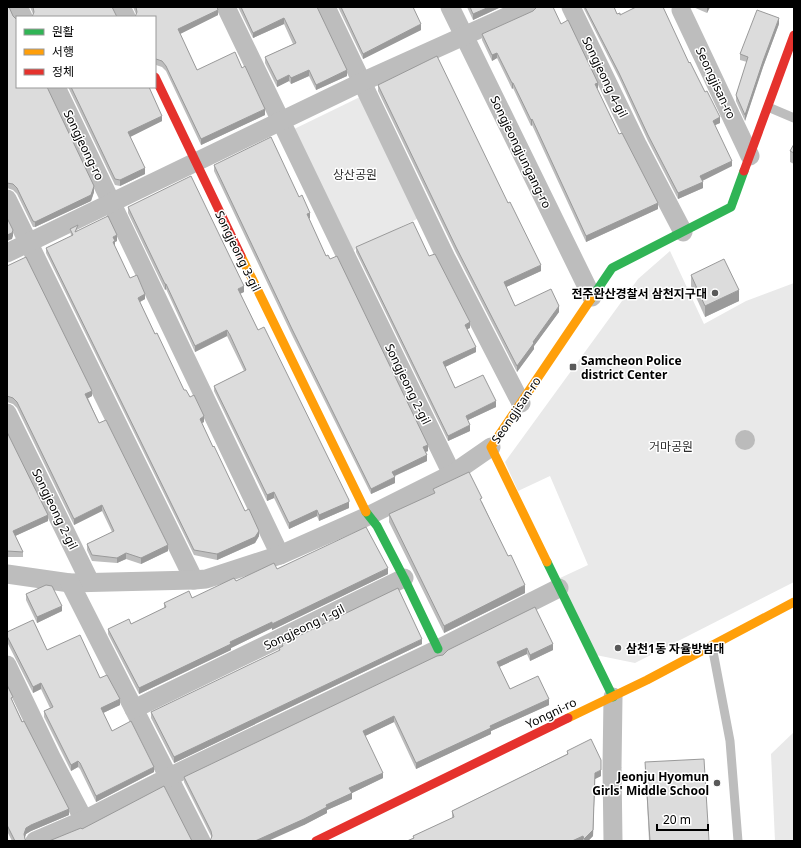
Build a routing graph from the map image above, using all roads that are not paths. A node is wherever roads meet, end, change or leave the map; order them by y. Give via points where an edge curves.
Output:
1 (18, 7) edge
2 (121, 7) edge
3 (226, 7) edge
4 (326, 7) edge
5 (450, 7) edge
6 (528, 7) edge
7 (571, 7) edge
8 (681, 10) dead end
9 (22, 16) edge
10 (126, 16) edge
11 (794, 35) edge
12 (465, 36) junction
13 (156, 79) edge
14 (362, 82) junction
15 (56, 88) edge
16 (768, 107) junction
17 (794, 118) edge
18 (281, 120) junction
19 (750, 156) junction
20 (196, 162) junction
21 (7, 199) edge
22 (112, 203) junction
23 (683, 232) junction
24 (28, 243) junction
25 (7, 253) edge
26 (592, 297) junction
27 (520, 403) junction
28 (7, 413) edge
29 (491, 447) junction
30 (452, 474) junction
31 (368, 516) junction
32 (280, 555) junction
33 (7, 574) edge
34 (404, 578) junction
35 (194, 580) junction
36 (90, 582) junction
37 (70, 583) junction
38 (560, 588) junction
39 (794, 602) edge
40 (712, 646) junction
41 (438, 649) junction
42 (7, 665) edge
43 (613, 697) junction
44 (134, 709) junction
45 (169, 777) junction
46 (84, 820) junction
47 (35, 841) edge
48 (201, 841) edge
49 (316, 841) edge
50 (613, 841) edge
51 (738, 841) edge

1 - 9 street
2 - 10 street
3 - 18 street
4 - 14 street
5 - 12 street, Songjeongjungang-ro
6 - 12 street
7 - 23 street, Songjeong 4-gil
8 - 19 street, Seongjisan-ro
11 - 16 street, Seongjisan-ro
12 - 14 street
12 - 26 street, Songjeongjungang-ro
13 - 20 street
14 - 18 street
14 - 27 street via 446,258
15 - 22 street, Songjeong-ro
16 - 17 lane
16 - 19 street, Seongjisan-ro
18 - 20 street
18 - 30 street, Songjeong 2-gil
19 - 23 street, Seongjisan-ro via 730,207
20 - 22 street
20 - 31 street, Songjeong 3-gil
21 - 24 street
22 - 24 street
22 - 32 street
23 - 26 street, Seongjisan-ro via 612,268
24 - 25 street
24 - 35 street
26 - 27 street, Seongjisan-ro
27 - 29 street, Seongjisan-ro
28 - 36 street, Songjeong 2-gil
29 - 30 street
29 - 38 street, Seongjisan-ro
30 - 31 street
31 - 32 street
31 - 34 street via 377,526
32 - 35 street
33 - 37 street
34 - 41 street
34 - 44 street, Songjeong 1-gil
35 - 36 street
36 - 37 street
37 - 44 street
38 - 41 street
38 - 43 street, Seongjisan-ro
39 - 40 street, Yongni-ro
40 - 43 street, Yongni-ro
40 - 51 lane via 730,741
41 - 45 street
42 - 46 street
43 - 49 street, Yongni-ro
43 - 50 street
44 - 45 street
45 - 46 street
45 - 48 street
46 - 47 street

